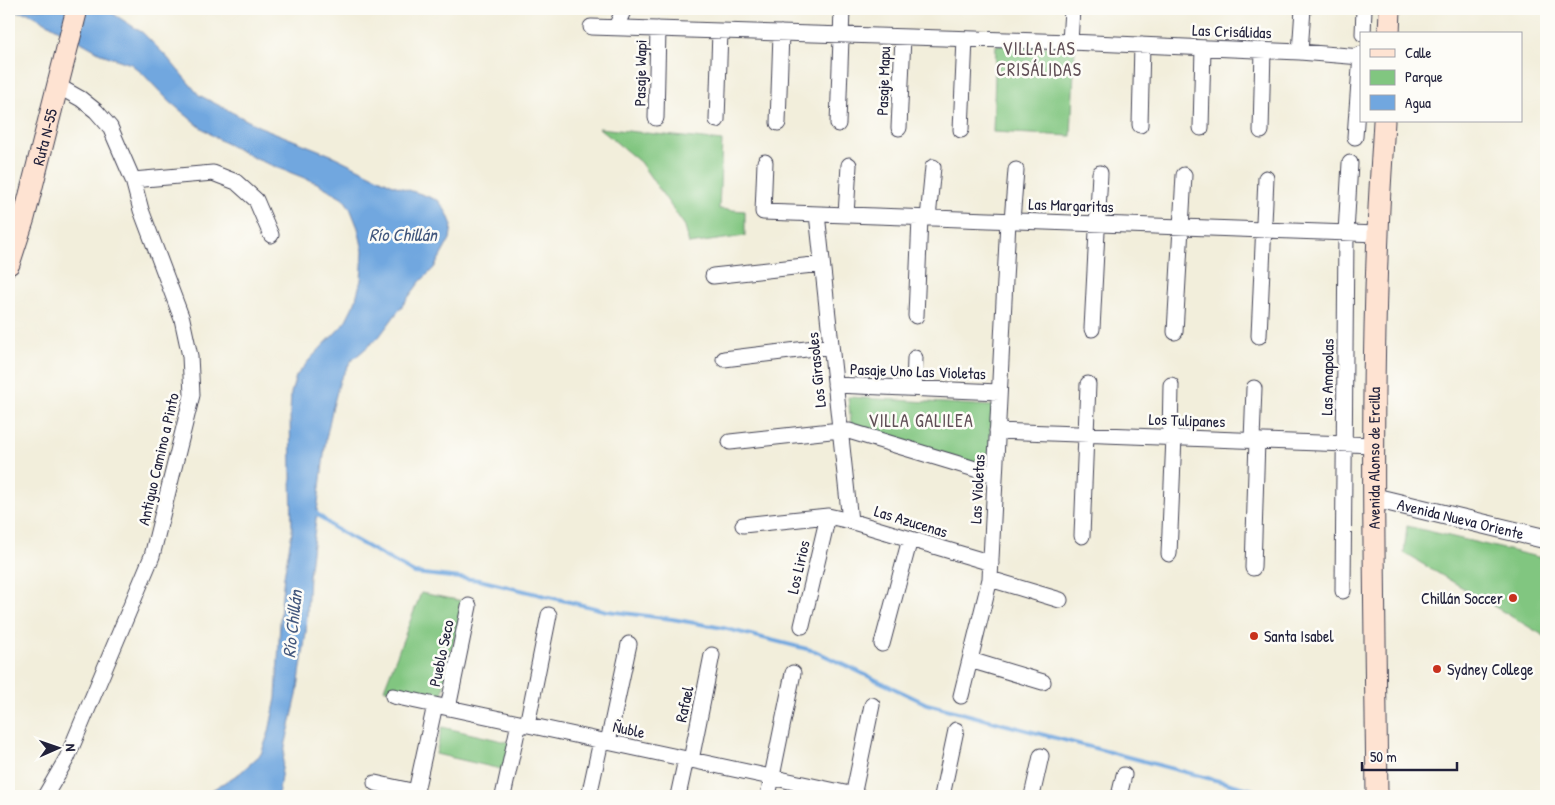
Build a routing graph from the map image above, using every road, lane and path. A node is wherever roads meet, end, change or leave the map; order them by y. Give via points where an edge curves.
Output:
1 (77, 9) edge
2 (624, 9) edge
3 (842, 9) edge
4 (1072, 9) edge
5 (1303, 9) edge
6 (1364, 9) edge
7 (1390, 9) edge
8 (591, 27) dead end
9 (616, 28) junction
10 (658, 29) junction
11 (720, 31) junction
12 (1363, 32) edge
13 (1389, 32) edge
14 (781, 33) junction
15 (841, 35) junction
16 (903, 36) junction
17 (965, 39) junction
18 (1070, 42) junction
19 (1142, 45) junction
20 (1203, 48) junction
21 (1263, 50) junction
22 (1300, 52) junction
23 (1360, 56) edge
24 (1360, 70) edge
25 (60, 77) junction
26 (656, 118) dead end
27 (718, 120) dead end
28 (1384, 122) edge
29 (778, 123) dead end
30 (838, 124) dead end
31 (1140, 126) dead end
32 (899, 128) dead end
33 (1201, 128) dead end
34 (961, 130) dead end
35 (1261, 131) dead end
36 (1355, 137) dead end
37 (765, 162) dead end
38 (1350, 163) dead end
39 (849, 165) dead end
40 (933, 167) dead end
41 (1016, 170) dead end
42 (1100, 173) dead end
43 (1184, 175) dead end
44 (1266, 178) dead end
45 (133, 180) junction
46 (816, 214) junction
47 (846, 215) junction
48 (924, 218) junction
49 (1010, 221) junction
50 (1098, 224) junction
51 (1181, 227) junction
52 (1264, 230) junction
53 (1346, 233) junction
54 (1378, 234) junction
55 (271, 235) dead end
56 (9, 264) edge
57 (822, 264) junction
58 (713, 276) dead end
59 (916, 316) dead end
60 (1092, 328) dead end
61 (1175, 332) dead end
62 (1259, 336) dead end
63 (831, 346) junction
64 (915, 358) dead end
65 (724, 359) dead end
66 (1088, 384) dead end
67 (835, 385) junction
68 (1172, 385) dead end
69 (914, 388) junction
70 (1254, 388) dead end
71 (999, 392) junction
72 (840, 430) junction
73 (997, 431) junction
74 (1086, 434) junction
75 (1172, 437) junction
76 (1255, 440) junction
77 (730, 442) dead end
78 (1344, 444) junction
79 (1375, 445) junction
80 (995, 475) junction
81 (1375, 498) junction
82 (828, 516) junction
83 (850, 521) junction
84 (743, 525) dead end
85 (1082, 536) dead end
86 (910, 539) junction
87 (1546, 539) edge
88 (1169, 554) dead end
89 (990, 563) junction
90 (1252, 568) dead end
91 (990, 579) junction
92 (1343, 591) dead end
93 (1060, 600) dead end
94 (469, 606) dead end
95 (549, 615) dead end
96 (802, 626) dead end
97 (629, 644) dead end
98 (882, 644) dead end
99 (712, 655) dead end
100 (970, 660) junction
101 (793, 673) dead end
102 (1043, 682) dead end
103 (393, 696) dead end
104 (961, 696) dead end
105 (872, 705) dead end
106 (442, 706) junction
107 (523, 724) junction
108 (956, 730) dead end
109 (604, 741) junction
110 (1041, 756) dead end
111 (688, 760) junction
112 (1124, 775) dead end
113 (772, 777) junction
114 (375, 783) dead end
115 (415, 794) edge
116 (45, 796) edge
117 (503, 796) edge
118 (589, 796) edge
119 (678, 796) edge
120 (768, 796) edge
121 (855, 796) edge
122 (942, 796) edge
123 (1032, 796) edge
124 (1119, 796) edge
125 (1377, 796) edge

1 - 25 main road, Ruta N-55
2 - 9 street
3 - 15 street
4 - 18 street
5 - 22 street
6 - 12 street
7 - 13 main road
8 - 9 street, Las Crisálidas
9 - 10 street, Las Crisálidas
10 - 11 street, Las Crisálidas
10 - 26 street, Pasaje Wapi
11 - 14 street, Las Crisálidas
11 - 27 street
14 - 15 street, Las Crisálidas
14 - 29 street
15 - 16 street, Las Crisálidas
15 - 30 street
16 - 17 street, Las Crisálidas
16 - 32 street, Pasaje Mapu
17 - 18 street, Las Crisálidas
17 - 34 street
18 - 19 street, Las Crisálidas
19 - 20 street, Las Crisálidas
19 - 31 street
20 - 21 street, Las Crisálidas
20 - 33 street
21 - 22 street, Las Crisálidas
21 - 35 street
22 - 23 street, Las Crisálidas
24 - 36 street
25 - 45 street, Antiguo Camino a Pinto via 110,127
25 - 56 main road, Ruta N-55
28 - 54 main road, Avenida Alonso de Ercilla
37 - 46 street, Las Margaritas via 763,212
38 - 53 street, Las Amapolas
39 - 47 street
40 - 48 street
41 - 49 street, Las Violetas
42 - 50 street
43 - 51 street
44 - 52 street
45 - 55 street via 213,173 236,182 256,200
45 - 116 street, Antiguo Camino a Pinto via 182,320 190,356 192,396 152,556 67,758
46 - 47 street, Las Margaritas
46 - 57 street, Los Girasoles
47 - 48 street, Las Margaritas
48 - 49 street, Las Margaritas
48 - 59 street
49 - 50 street, Las Margaritas
49 - 71 street, Las Violetas
50 - 51 street, Las Margaritas
50 - 60 street
51 - 52 street, Las Margaritas
51 - 61 street
52 - 53 street, Las Margaritas
52 - 62 street
53 - 54 street, Las Margaritas
53 - 78 street, Las Amapolas
54 - 79 main road, Avenida Alonso de Ercilla
57 - 58 street
57 - 63 street, Los Girasoles
63 - 65 street
63 - 67 street, Los Girasoles
64 - 69 street
66 - 74 street
67 - 69 street, Pasaje Uno Las Violetas
67 - 72 street, Los Girasoles
68 - 75 street
69 - 71 street, Pasaje Uno Las Violetas
70 - 76 street
71 - 73 street, Las Violetas
72 - 77 street
72 - 80 street
72 - 83 street, Los Girasoles
73 - 74 street, Los Tulipanes
73 - 80 street, Las Violetas
74 - 75 street, Los Tulipanes
74 - 85 street
75 - 76 street, Los Tulipanes
75 - 88 street
76 - 78 street, Los Tulipanes
76 - 90 street
78 - 79 street, Los Tulipanes
78 - 92 street, Las Amapolas
79 - 81 main road, Avenida Alonso de Ercilla
80 - 89 street, Las Violetas
81 - 87 street, Avenida Nueva Oriente
81 - 125 main road, Avenida Alonso de Ercilla
82 - 83 street, Las Azucenas
82 - 84 street, Las Azucenas
82 - 96 street, Los Lirios
83 - 86 street, Las Azucenas
86 - 89 street, Las Azucenas
86 - 98 street
89 - 91 street, Las Violetas
91 - 93 street
91 - 100 street, Las Violetas
94 - 106 street, Pueblo Seco
95 - 107 street
97 - 109 street
99 - 111 street, Rafael
100 - 102 street
100 - 104 street, Las Violetas
101 - 113 street
103 - 106 street, Ñuble
105 - 121 street
106 - 107 street, Ñuble
106 - 115 street, Pueblo Seco
107 - 109 street, Ñuble
107 - 117 street
108 - 122 street
109 - 111 street, Ñuble
109 - 118 street
110 - 123 street
111 - 113 street, Ñuble
111 - 119 street, Rafael
112 - 124 street
113 - 120 street
113 - 121 street, Ñuble
114 - 115 street

